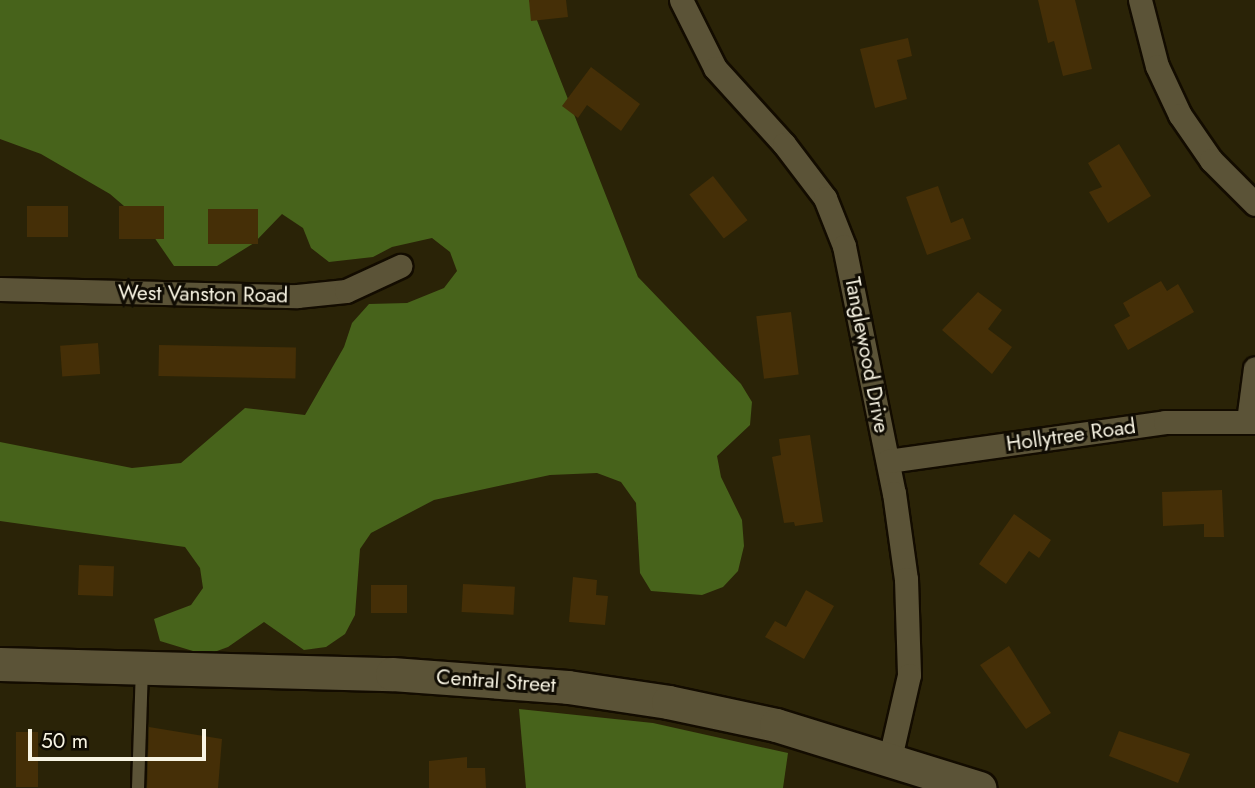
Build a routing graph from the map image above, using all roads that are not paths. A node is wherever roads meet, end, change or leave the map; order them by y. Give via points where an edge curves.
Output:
1 (681, 0) edge
2 (1140, 0) edge
3 (1255, 204) edge
4 (400, 266) dead end
5 (0, 289) edge
6 (1255, 368) edge
7 (1251, 422) edge
8 (888, 461) junction
9 (0, 664) edge
10 (142, 667) junction
11 (890, 758) junction
12 (138, 788) edge
13 (979, 788) edge

1 - 8 street, Tanglewood Drive via 715,68 784,144 835,218 860,313
2 - 3 street via 1157,66 1180,115 1210,160
4 - 5 street, West Vanston Road via 346,291 297,296
6 - 7 street
7 - 8 street, Hollytree Road via 1164,422
8 - 11 street, Tanglewood Drive via 909,630 909,675
9 - 10 main road, Central Street
10 - 11 main road, Central Street via 392,674 568,687 776,725
10 - 12 lane
11 - 13 main road, Central Street

